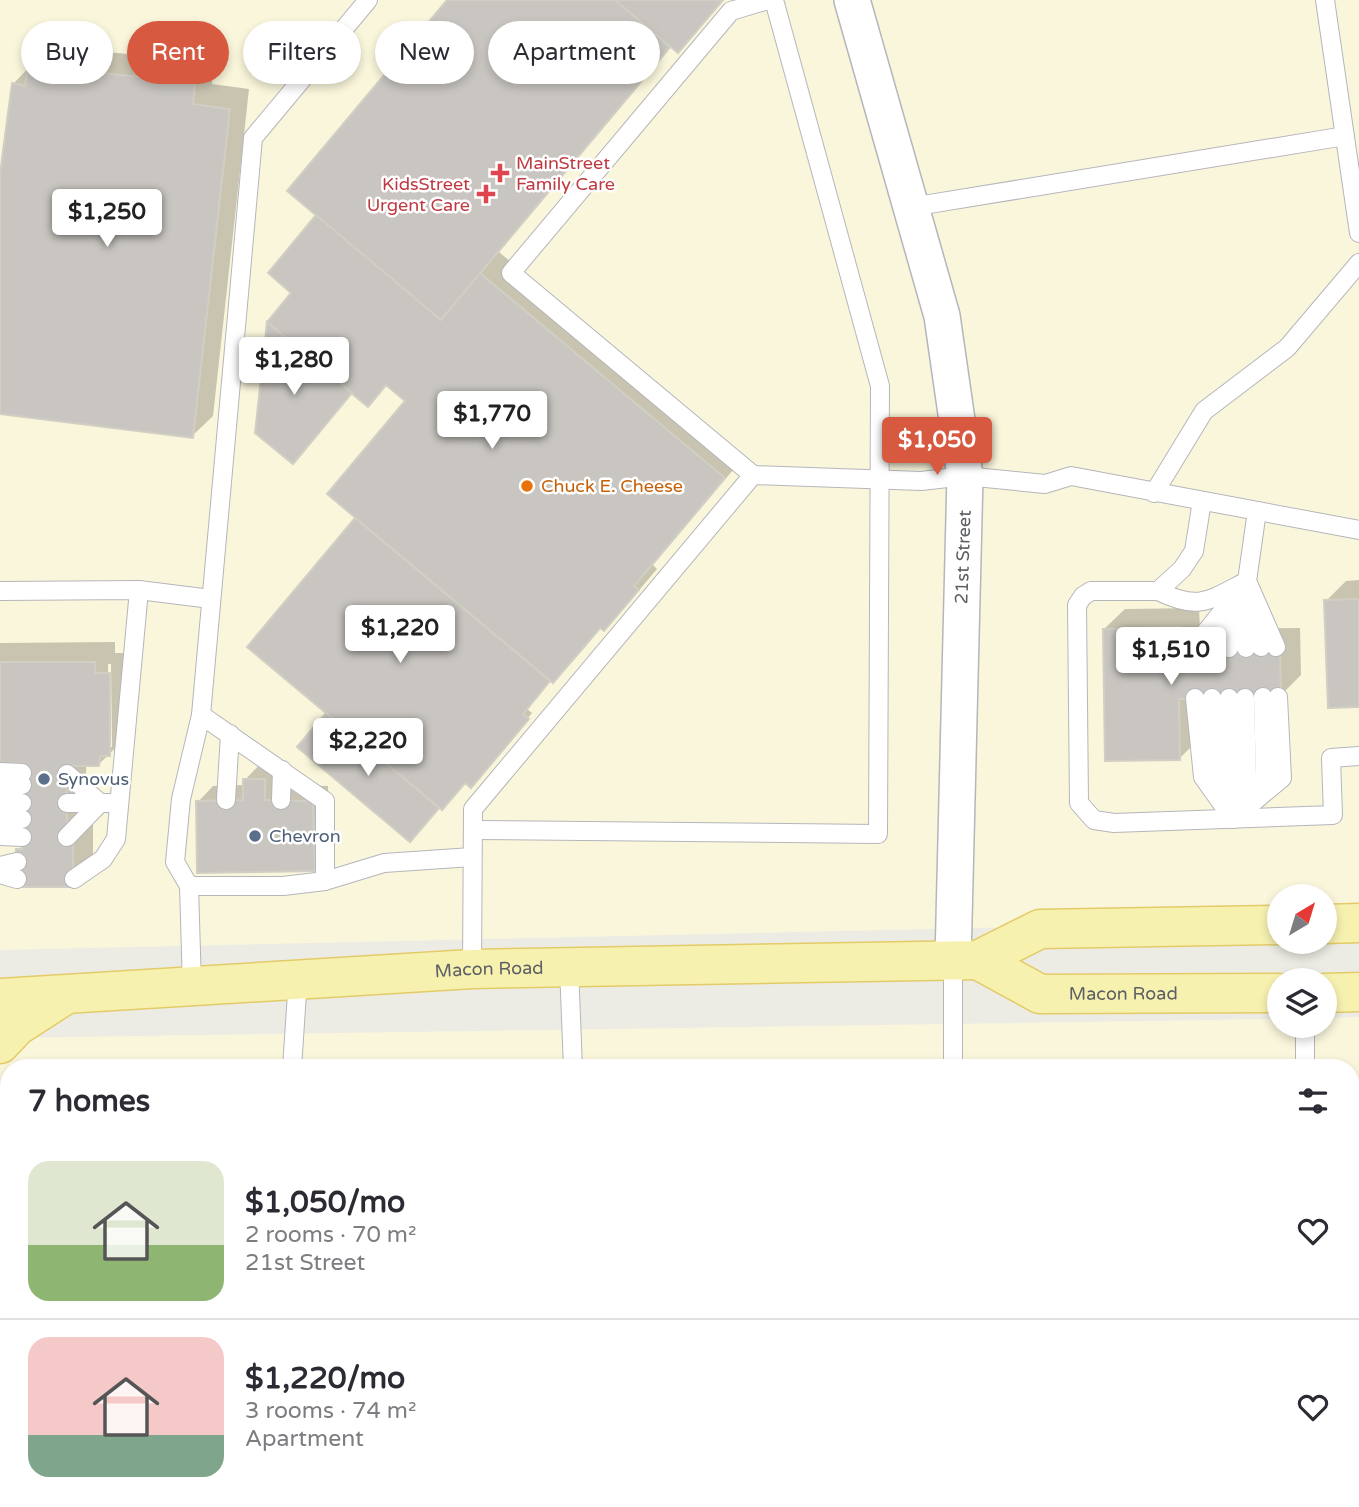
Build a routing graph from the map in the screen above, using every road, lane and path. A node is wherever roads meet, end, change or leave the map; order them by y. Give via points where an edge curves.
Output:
1 (368, 0) edge
2 (768, 0) edge
3 (774, 0) edge
4 (852, 0) edge
5 (1325, 0) edge
6 (1345, 136) junction
7 (911, 207) junction
8 (1359, 233) edge
9 (1359, 263) edge
10 (753, 475) junction
11 (965, 476) junction
12 (880, 479) junction
13 (1154, 493) junction
14 (1202, 500) junction
15 (1257, 511) junction
16 (1359, 530) edge
17 (1247, 581) junction
18 (0, 590) edge
19 (139, 590) junction
20 (1158, 591) junction
21 (211, 599) junction
22 (1202, 648) dead end
23 (1237, 698) junction
24 (201, 715) junction
25 (230, 734) junction
26 (1359, 756) edge
27 (282, 770) junction
28 (0, 772) edge
29 (0, 786) edge
30 (226, 800) dead end
31 (281, 800) dead end
32 (0, 803) edge
33 (22, 803) junction
34 (100, 803) junction
35 (119, 803) junction
36 (67, 804) junction
37 (0, 819) edge
38 (1233, 819) junction
39 (473, 830) junction
40 (0, 836) edge
41 (472, 857) junction
42 (79, 869) dead end
43 (325, 881) junction
44 (188, 886) junction
45 (1359, 923) edge
46 (1337, 924) edge
47 (1267, 925) edge
48 (965, 960) junction
49 (569, 967) junction
50 (472, 969) junction
51 (299, 978) junction
52 (191, 986) junction
53 (1359, 992) edge
54 (1267, 993) edge
55 (1337, 993) edge
56 (67, 994) junction
57 (0, 998) edge
58 (1305, 1038) edge
59 (0, 1044) edge
60 (293, 1059) edge
61 (573, 1059) edge
62 (954, 1059) edge
63 (1305, 1059) edge

1 - 21 lane via 253,138
2 - 10 lane via 731,11 511,272
3 - 12 lane via 880,386
4 - 7 street, 21st Street
5 - 6 lane
6 - 7 lane
6 - 8 lane
7 - 11 street, 21st Street via 942,316
9 - 13 lane via 1287,348 1204,411
10 - 12 lane
10 - 39 lane via 473,809
11 - 12 lane
11 - 13 lane via 1045,484 1071,476
11 - 48 street, 21st Street
12 - 39 lane via 878,834
13 - 14 lane
14 - 15 lane
14 - 20 lane via 1194,551
15 - 16 lane
15 - 17 lane
17 - 17 lane via 1253,648
17 - 20 lane via 1203,603 1177,600
17 - 22 lane
18 - 19 lane
19 - 21 lane
19 - 35 lane
20 - 38 lane via 1091,591 1077,605 1079,803 1094,820 1114,823
21 - 24 lane
23 - 38 lane
23 - 38 lane via 1265,776
23 - 38 lane via 1203,777
24 - 25 lane
24 - 44 lane via 181,799 174,862
25 - 27 lane
25 - 30 lane
26 - 38 lane via 1331,758 1333,815
27 - 31 lane
27 - 43 lane via 325,801
28 - 33 lane
29 - 33 lane
32 - 33 lane
33 - 37 lane
33 - 40 lane
34 - 35 lane
34 - 36 lane
34 - 36 lane
34 - 36 lane
35 - 42 lane via 117,839 103,859
39 - 41 lane
41 - 43 lane via 384,863
41 - 50 lane
43 - 44 lane via 227,879
44 - 52 lane
45 - 46 main road
47 - 48 main road, Macon Road via 1040,929
48 - 49 main road, Macon Road
48 - 54 main road, Macon Road via 1040,994
48 - 62 lane
49 - 50 main road, Macon Road
49 - 61 lane
50 - 51 main road, Macon Road
51 - 52 main road, Macon Road
51 - 60 lane
52 - 56 main road, Macon Road
53 - 55 main road
56 - 57 main road, Macon Road
56 - 59 main road via 17,1026
58 - 63 lane

